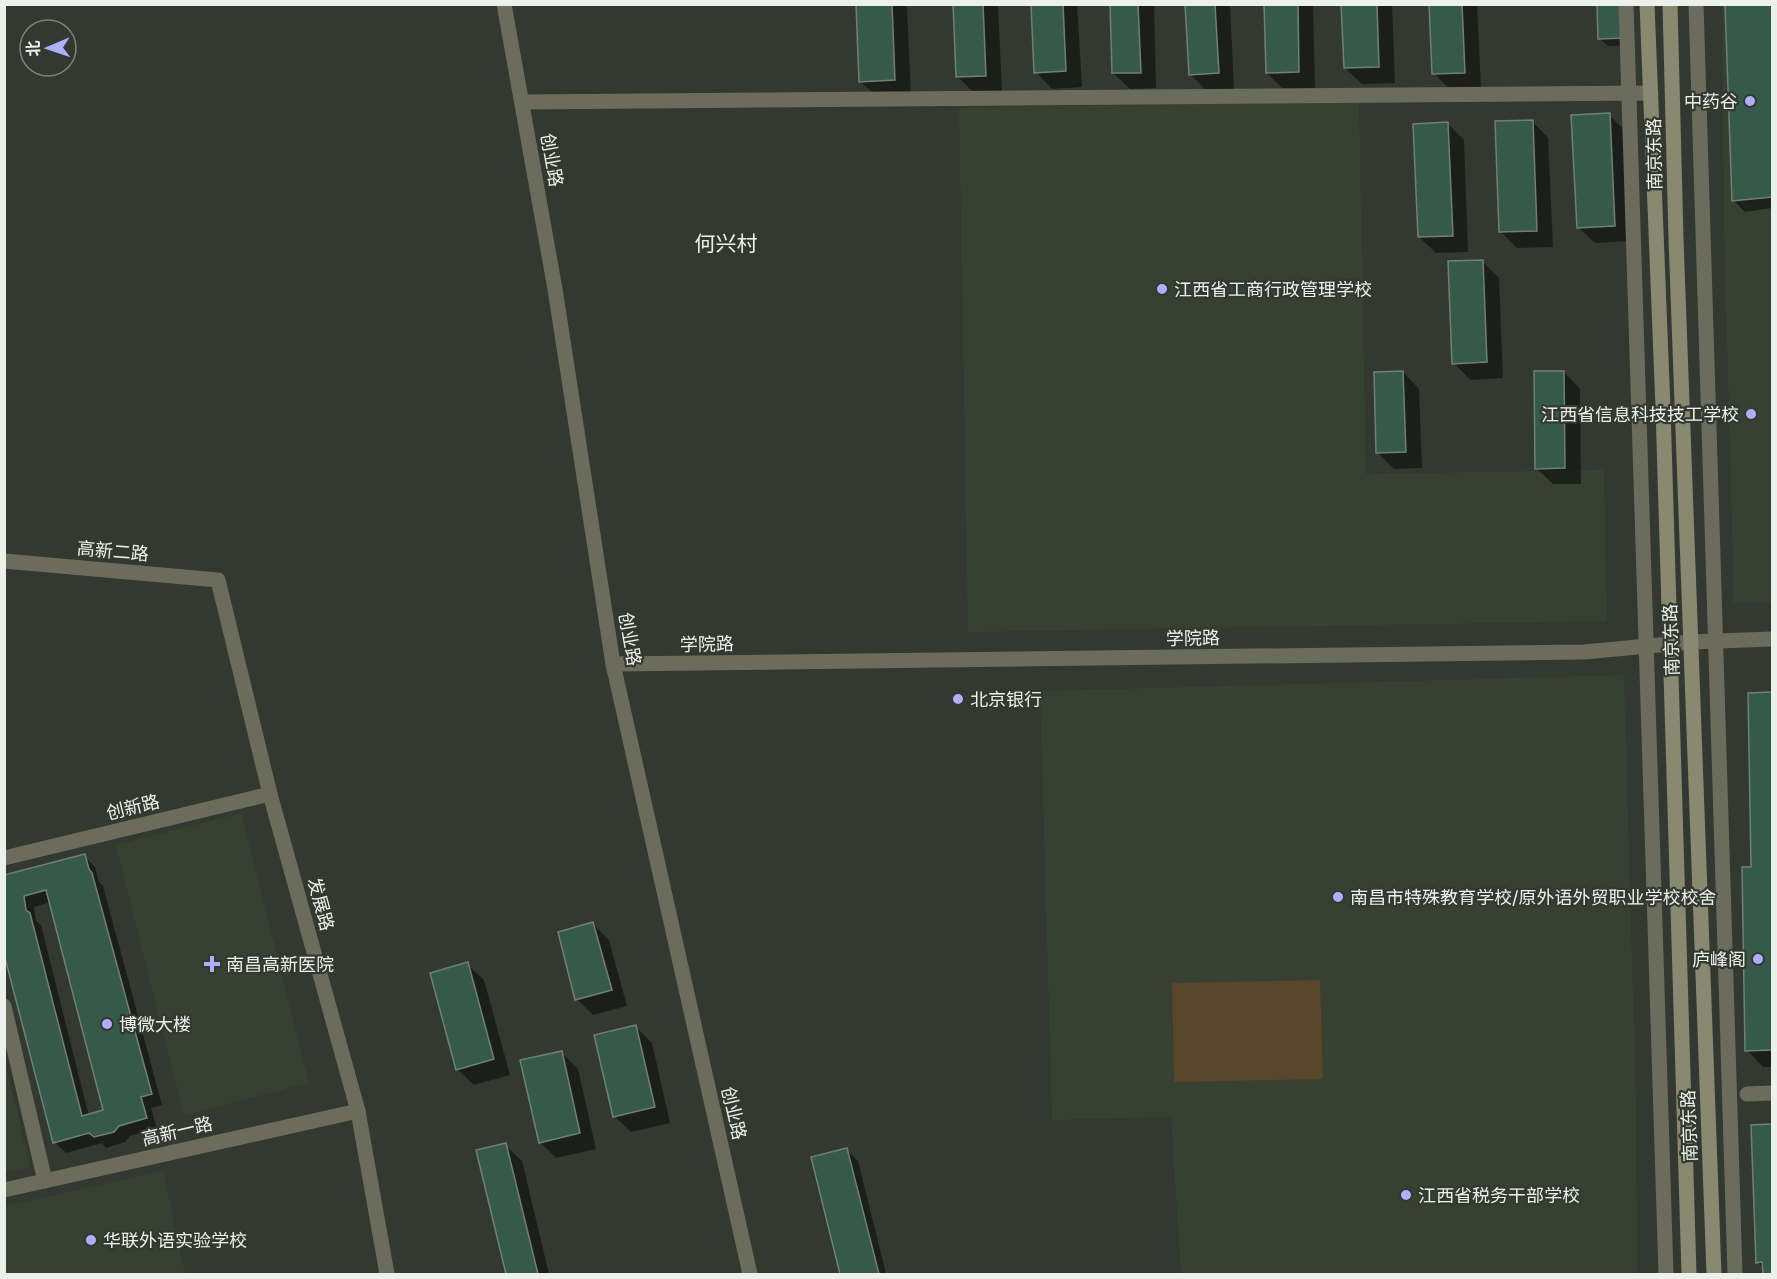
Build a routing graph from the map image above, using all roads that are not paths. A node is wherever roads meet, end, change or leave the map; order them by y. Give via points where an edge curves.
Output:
1 (504, 4) edge
2 (1626, 4) edge
3 (1647, 4) edge
4 (1670, 4) edge
5 (1696, 4) edge
6 (1651, 93) junction
7 (1629, 94) junction
8 (522, 102) junction
9 (4, 561) edge
10 (218, 580) joint
11 (1773, 639) edge
12 (1715, 640) junction
13 (1691, 642) junction
14 (1670, 644) junction
15 (1646, 646) junction
16 (614, 664) junction
17 (270, 794) junction
18 (4, 858) edge
19 (4, 1006) edge
20 (1773, 1093) edge
21 (1747, 1094) dead end
22 (358, 1111) junction
23 (45, 1181) junction
24 (4, 1190) edge
25 (387, 1275) edge
26 (750, 1275) edge
27 (1666, 1275) edge
28 (1689, 1275) edge
29 (1714, 1275) edge
30 (1735, 1275) edge

1 - 8 street, 创业路
2 - 7 street
3 - 6 main road, 南京东路
4 - 13 main road, 南京东路
5 - 12 street
6 - 7 street
6 - 14 main road, 南京东路
7 - 8 street
7 - 15 street
8 - 16 street, 创业路
9 - 10 street, 高新二路
10 - 17 street, 发展路
11 - 12 street, 学院路
12 - 13 street, 学院路
12 - 30 street
13 - 14 street, 学院路
13 - 29 main road, 南京东路
14 - 15 street, 学院路
14 - 28 main road, 南京东路
15 - 16 street, 学院路 via 1584,652
15 - 27 street
16 - 26 street, 创业路
17 - 18 street, 创新路
17 - 22 street, 发展路
19 - 23 street
20 - 21 street
22 - 23 street, 高新一路
22 - 25 street, 发展路
23 - 24 street, 高新一路

